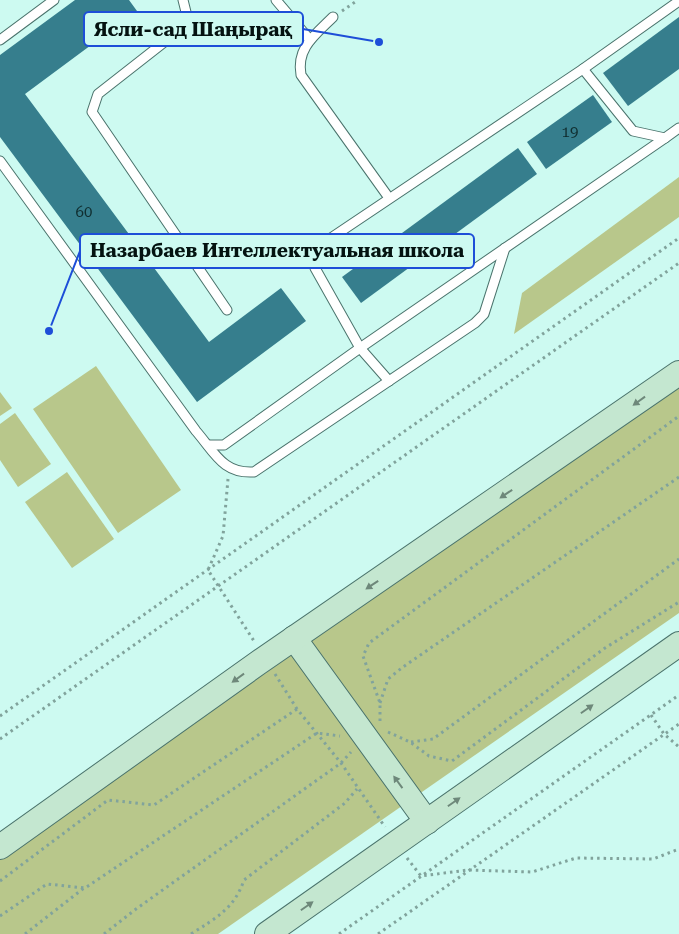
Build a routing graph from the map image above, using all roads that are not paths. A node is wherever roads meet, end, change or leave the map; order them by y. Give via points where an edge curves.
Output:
1 (54, 0) edge
2 (183, 0) edge
3 (276, 0) edge
4 (679, 1) edge
5 (333, 17) road end
6 (0, 40) edge
7 (310, 40) junction
8 (583, 69) junction
9 (679, 128) edge
10 (665, 138) junction
11 (0, 161) edge
12 (389, 198) junction
13 (505, 248) junction
14 (227, 310) dead end
15 (360, 348) junction
16 (679, 373) edge
17 (389, 381) junction
18 (208, 445) junction
19 (294, 638) junction
20 (679, 644) edge
21 (427, 822) junction
22 (0, 848) edge
23 (267, 934) edge

1 - 6 lane
2 - 14 lane via 186,12 181,29 98,94 92,112
3 - 7 lane
4 - 8 lane
5 - 7 lane
7 - 12 lane via 298,61 301,75
8 - 10 lane via 633,131
8 - 12 lane
9 - 10 lane
10 - 13 lane
11 - 18 lane
12 - 15 lane via 322,244 315,258 315,268
13 - 15 lane
13 - 17 lane via 484,314
15 - 17 lane
15 - 18 lane via 224,445
16 -> 19 main road
17 - 18 lane via 254,472 239,473 228,468
21 -> 19 main road
19 -> 22 main road
21 -> 20 main road
23 -> 21 main road

